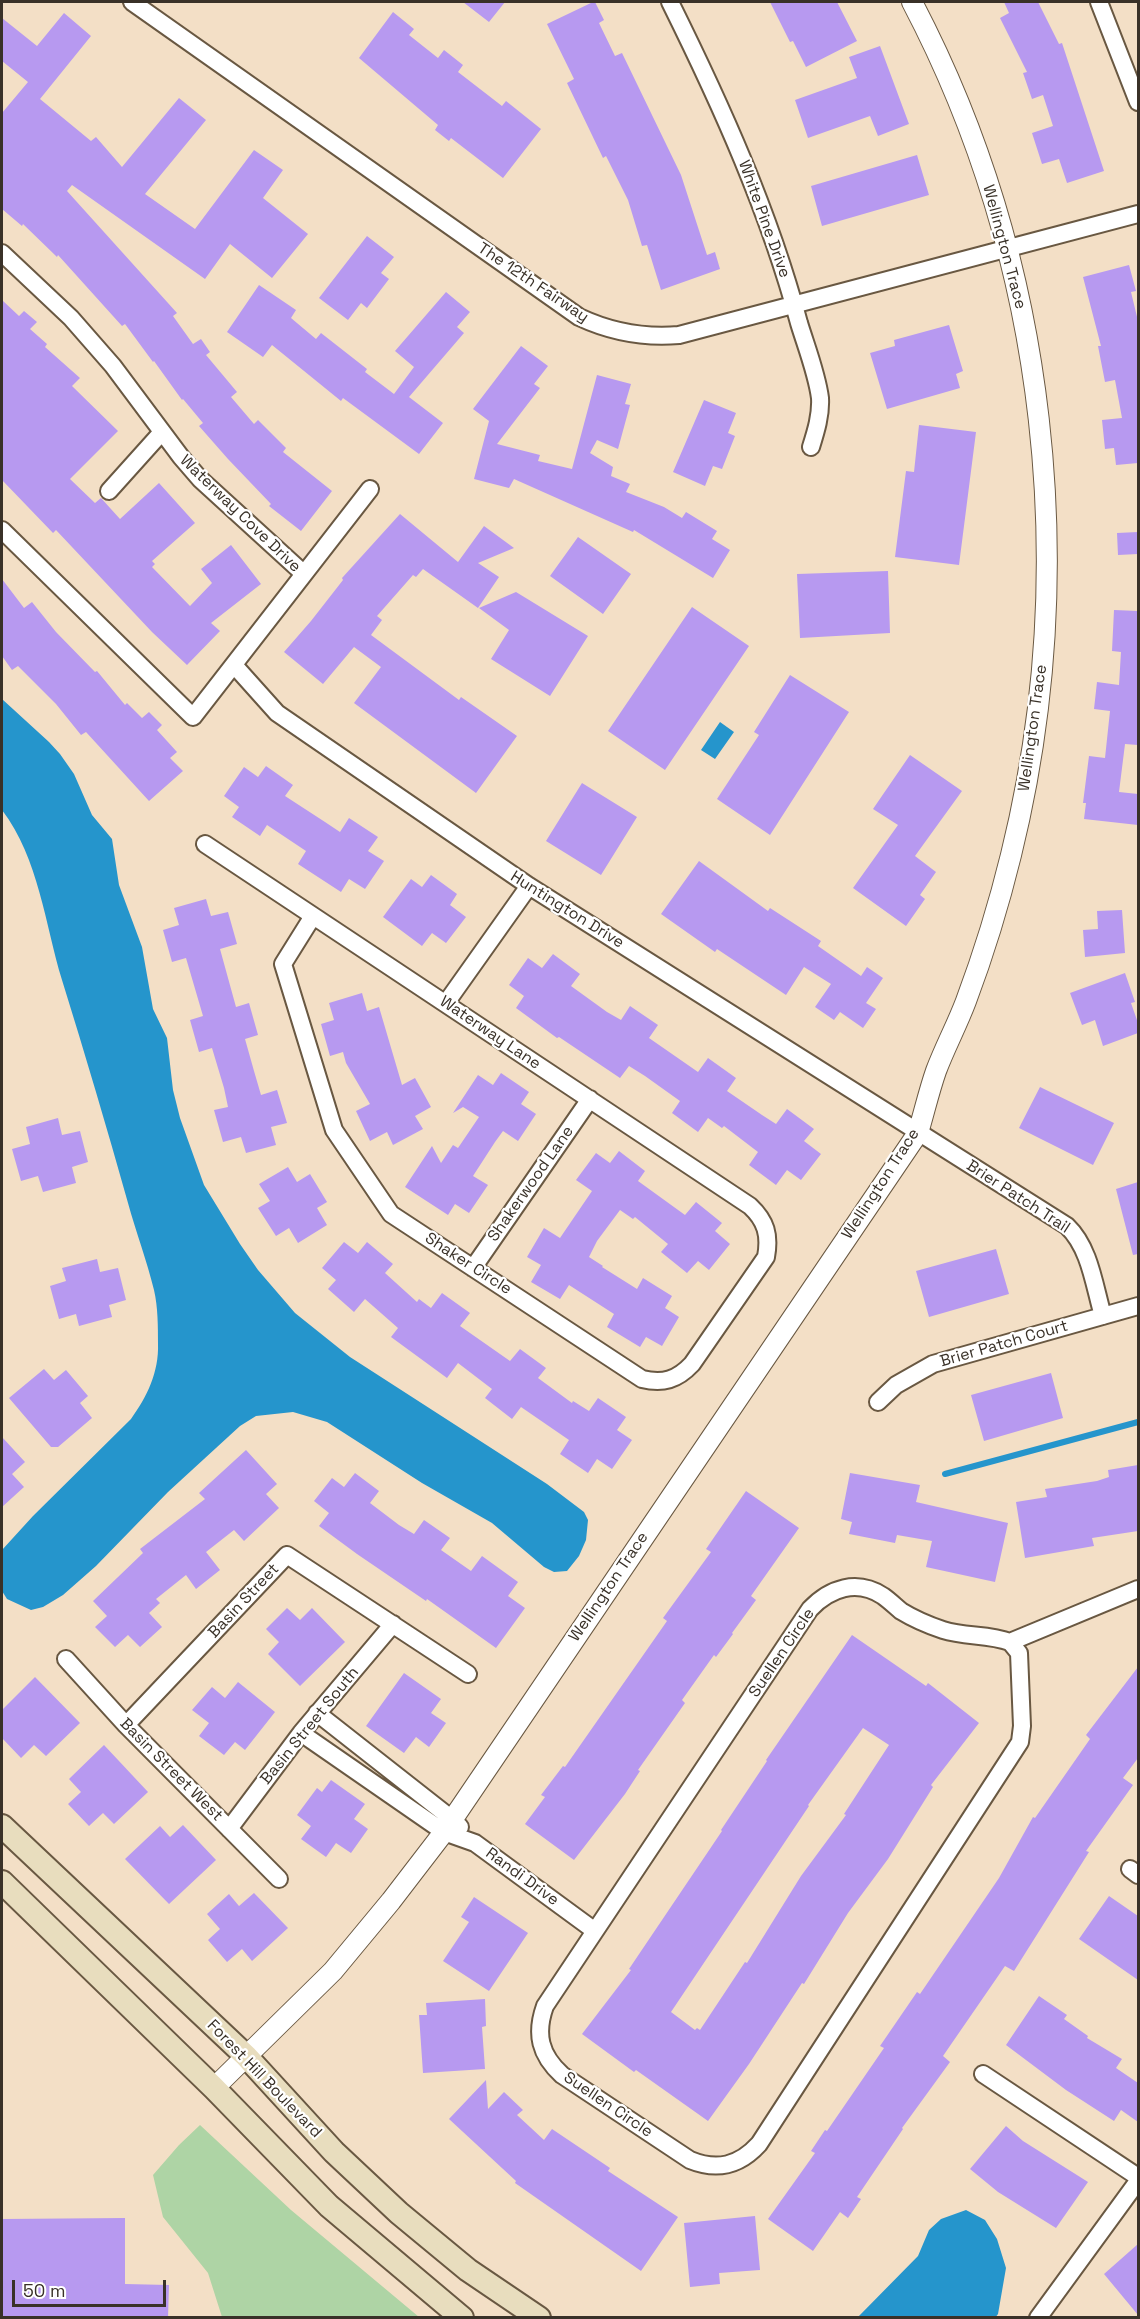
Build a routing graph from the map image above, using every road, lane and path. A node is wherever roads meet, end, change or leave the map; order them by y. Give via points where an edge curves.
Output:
1 (132, 2) edge
2 (670, 2) edge
3 (912, 2) edge
4 (1099, 2) edge
5 (1138, 102) edge
6 (1138, 214) edge
7 (1007, 249) junction
8 (2, 253) edge
9 (795, 306) junction
10 (162, 432) junction
11 (811, 447) dead end
12 (370, 489) dead end
13 (109, 491) dead end
14 (2, 530) edge
15 (303, 573) junction
16 (234, 665) junction
17 (206, 844) dead end
18 (529, 886) junction
19 (313, 916) junction
20 (446, 1004) junction
21 (590, 1099) junction
22 (918, 1133) junction
23 (767, 1229) joint
24 (473, 1268) junction
25 (1138, 1306) edge
26 (1103, 1316) junction
27 (878, 1402) dead end
28 (1138, 1589) edge
29 (393, 1624) junction
30 (1010, 1642) junction
31 (66, 1659) dead end
32 (468, 1674) dead end
33 (317, 1713) junction
34 (126, 1725) junction
35 (301, 1733) junction
36 (448, 1825) junction
37 (2, 1826) edge
38 (229, 1829) junction
39 (279, 1879) dead end
40 (2, 1882) edge
41 (596, 1931) junction
42 (246, 2056) junction
43 (983, 2074) dead end
44 (214, 2088) junction
45 (1138, 2179) edge
46 (462, 2318) edge
47 (539, 2318) edge
48 (1038, 2318) edge

1 - 9 street, The 12th Fairway via 579,317 606,328 665,336
2 - 9 street, White Pine Drive via 751,180
3 - 7 street, Wellington Trace via 955,93
4 - 5 street
6 - 7 street, The 12th Fairway
7 - 9 street, The 12th Fairway
7 - 22 street, Wellington Trace via 1033,375 1044,473 1046,583 1039,704 1028,780 991,929 936,1073
8 - 10 street, Waterway Cove Drive via 71,318 114,366
9 - 11 street, White Pine Drive via 820,396
10 - 13 street
10 - 15 street, Waterway Cove Drive via 200,479
12 - 15 street
14 - 16 street, Waterway Cove Drive via 193,717
15 - 16 street, Waterway Cove Drive
16 - 18 street, Huntington Drive via 277,713
17 - 19 street, Waterway Lane
18 - 20 street
18 - 22 street, Huntington Drive
19 - 20 street, Waterway Lane
19 - 24 street, Shaker Circle via 283,964 334,1130 391,1214
20 - 21 street, Waterway Lane
21 - 23 street, Waterway Lane via 750,1206
21 - 24 street, Shakerwood Lane
22 - 26 street, Brier Patch Trail via 1067,1226 1083,1248
22 - 36 street, Wellington Trace
23 - 24 street, Shaker Circle via 766,1257 692,1364 682,1374 656,1382 642,1379
25 - 26 street, Brier Patch Court
26 - 27 street, Brier Patch Court via 933,1364 896,1385
28 - 30 street
29 - 32 street, Basin Street
29 - 33 street, Basin Street South
29 - 34 street, Basin Street via 287,1555
30 - 41 street, Suellen Circle via 931,1626 866,1588 834,1590 821,1598
30 - 41 street, Suellen Circle via 1019,1653 1020,1742 759,2144 736,2163 705,2166 690,2160 562,2074 543,2052 539,2037 545,2006
31 - 34 street, Basin Street West
33 - 35 street, Basin Street South
33 - 36 street
34 - 38 street, Basin Street West
35 - 36 street
35 - 38 street, Basin Street South
36 - 41 street, Randi Drive
36 - 42 street, Wellington Trace via 333,1971
37 - 42 main road, Forest Hill Boulevard
38 - 39 street, Basin Street West
40 - 44 main road
42 - 44 street, Wellington Trace
42 - 47 main road, Forest Hill Boulevard via 334,2152 399,2213 468,2270
43 - 45 street
44 - 46 main road via 329,2206
45 - 48 street

